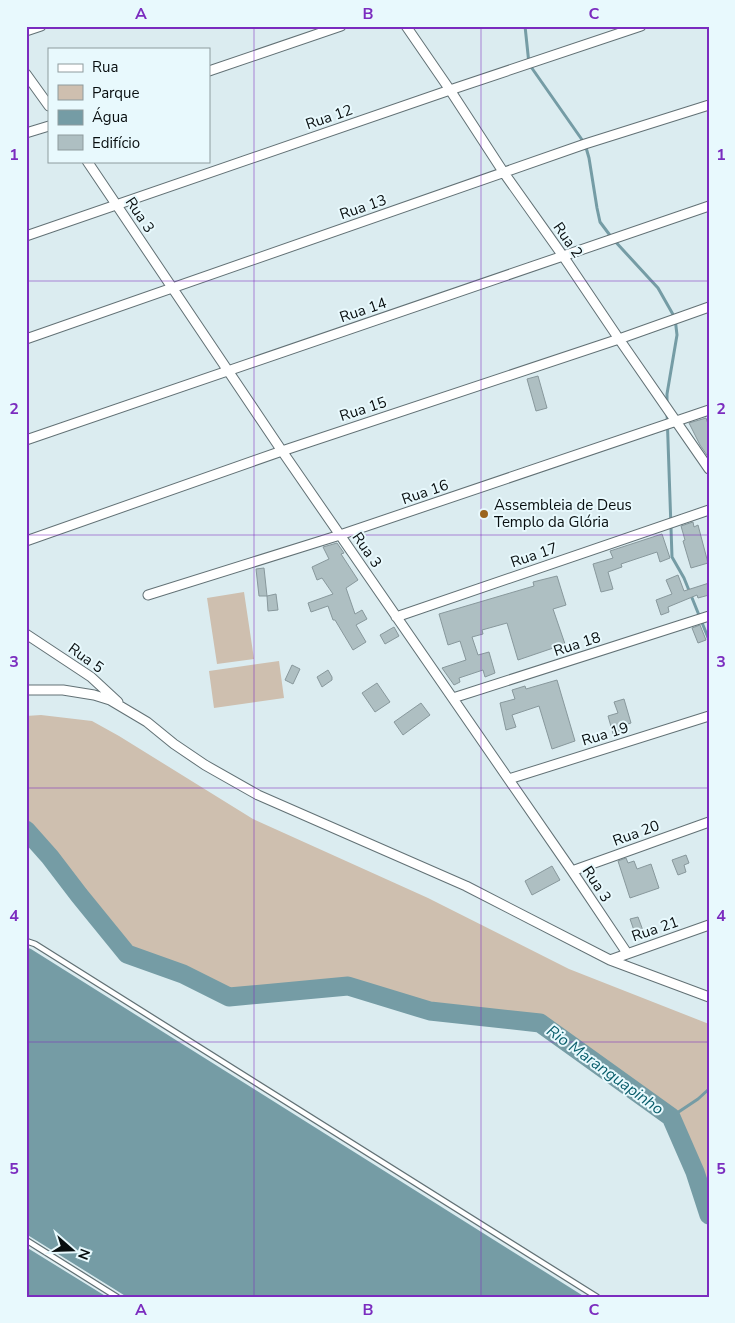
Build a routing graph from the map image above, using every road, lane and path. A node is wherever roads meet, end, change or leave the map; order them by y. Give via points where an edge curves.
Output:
1 (41, 26) edge
2 (341, 26) edge
3 (406, 26) edge
4 (641, 26) edge
5 (26, 31) edge
6 (210, 71) edge
7 (26, 74) edge
8 (450, 90) junction
9 (48, 105) edge
10 (709, 105) edge
11 (48, 126) edge
12 (26, 133) edge
13 (88, 162) edge
14 (504, 173) junction
15 (117, 205) junction
16 (709, 206) edge
17 (26, 236) edge
18 (563, 256) junction
19 (172, 288) junction
20 (709, 307) edge
21 (26, 339) edge
22 (619, 339) junction
23 (228, 371) junction
24 (709, 410) edge
25 (676, 421) junction
26 (26, 440) edge
27 (282, 450) junction
28 (709, 469) edge
29 (709, 510) edge
30 (340, 535) junction
31 (26, 541) edge
32 (148, 596) dead end
33 (396, 616) junction
34 (709, 616) edge
35 (26, 634) edge
36 (26, 690) edge
37 (453, 698) junction
38 (125, 710) junction
39 (709, 716) edge
40 (509, 779) junction
41 (709, 822) edge
42 (572, 870) junction
43 (709, 925) edge
44 (26, 941) edge
45 (627, 953) junction
46 (610, 960) junction
47 (709, 997) edge
48 (26, 1240) edge
49 (117, 1297) edge
50 (597, 1297) edge

1 - 5 street
2 - 6 street
3 - 8 street, Rua 2
4 - 8 street, Rua 12
7 - 9 street
8 - 14 street, Rua 2
8 - 15 street, Rua 12
10 - 14 street, Rua 13
11 - 12 street
13 - 15 street, Rua 3
14 - 18 street, Rua 2
14 - 19 street, Rua 13
15 - 17 street, Rua 12
15 - 19 street, Rua 3
16 - 18 street, Rua 14
18 - 22 street, Rua 2
18 - 23 street, Rua 14
19 - 21 street, Rua 13
19 - 23 street, Rua 3
20 - 22 street, Rua 15
22 - 25 street, Rua 2
22 - 27 street, Rua 15
23 - 26 street, Rua 14
23 - 27 street, Rua 3
24 - 25 street, Rua 16
25 - 28 street, Rua 2
25 - 30 street, Rua 16
27 - 30 street, Rua 3
27 - 31 street, Rua 15
29 - 33 street, Rua 17
30 - 32 street, Rua 16
30 - 33 street, Rua 3
33 - 37 street, Rua 3
34 - 37 street, Rua 18
35 - 38 street, Rua 5 via 91,677
36 - 38 street via 63,690 94,695
37 - 40 street, Rua 3
38 - 46 street via 258,795 466,886
39 - 40 street, Rua 19
40 - 42 street, Rua 3
41 - 42 street, Rua 20
42 - 45 street, Rua 3
43 - 45 street, Rua 21
44 - 50 lane via 36,944
45 - 46 street, Rua 21
46 - 47 street
48 - 49 lane

